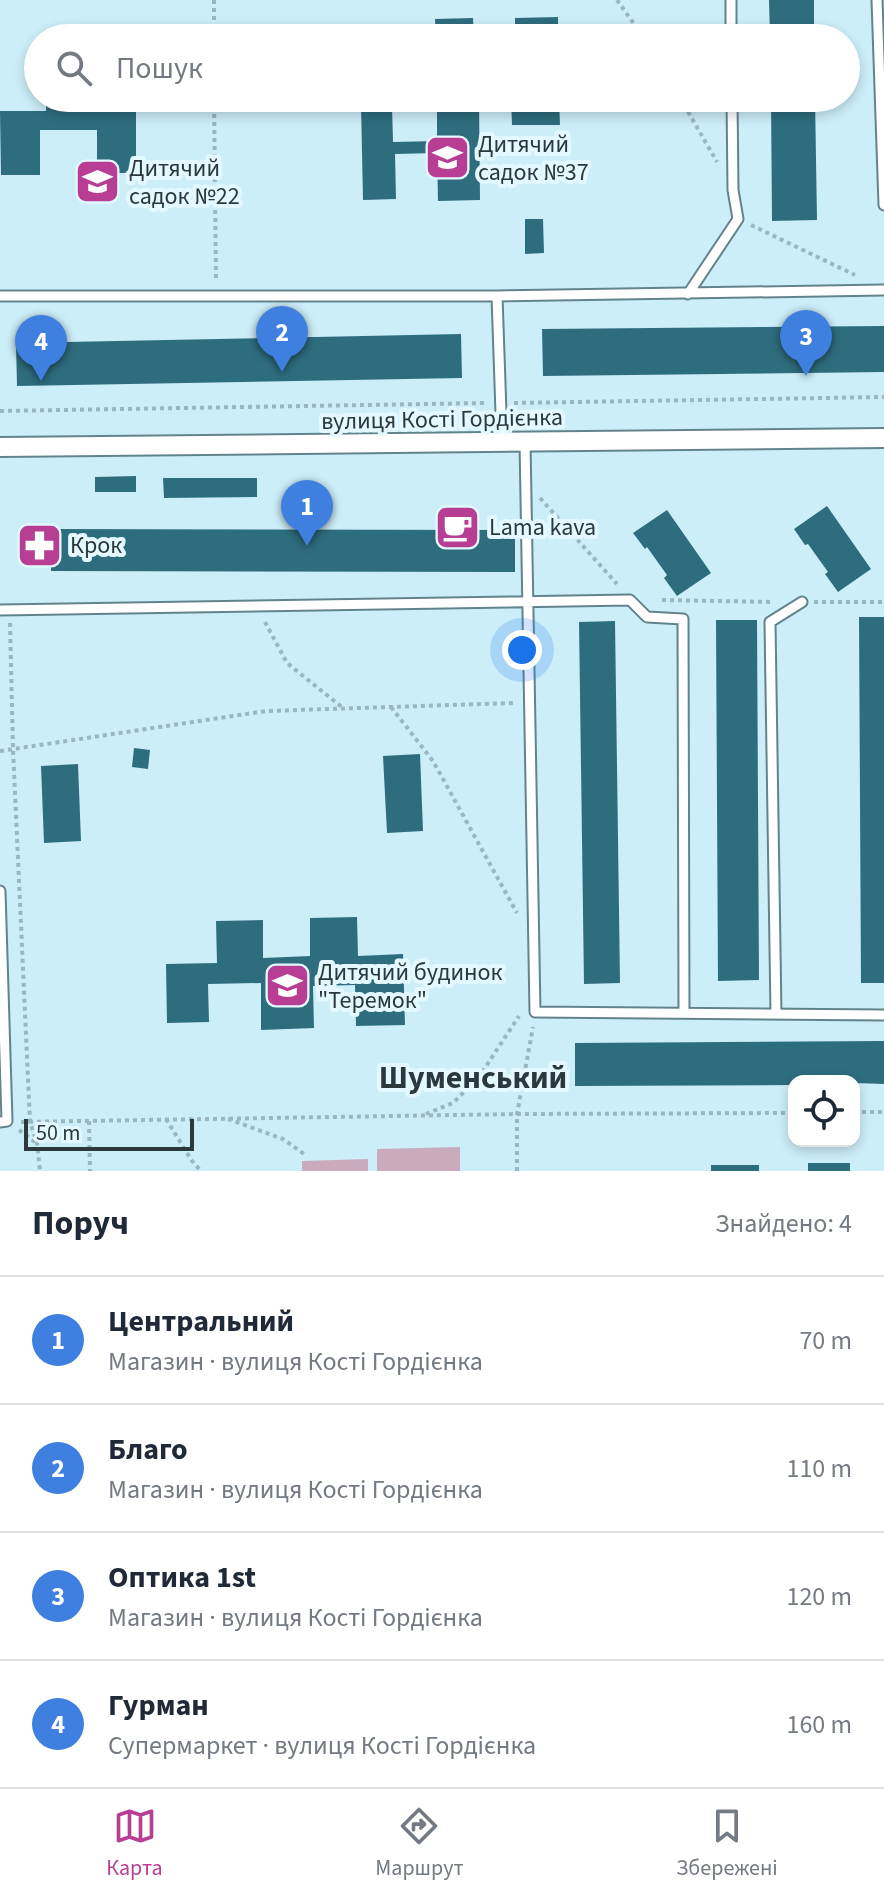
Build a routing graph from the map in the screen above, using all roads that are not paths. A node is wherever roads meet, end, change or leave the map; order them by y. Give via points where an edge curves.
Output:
1 (731, 0) edge
2 (877, 0) edge
3 (731, 24) edge
4 (732, 112) edge
5 (884, 205) edge
6 (884, 290) edge
7 (688, 294) junction
8 (0, 296) edge
9 (497, 296) junction
10 (884, 438) edge
11 (502, 442) junction
12 (525, 442) junction
13 (0, 447) edge
14 (528, 602) junction
15 (802, 602) road end
16 (5, 610) edge
17 (0, 891) edge
18 (684, 1013) junction
19 (776, 1014) junction
20 (884, 1015) edge
21 (3, 1122) edge

1 - 3 lane
2 - 5 lane
4 - 7 lane via 738,219
6 - 7 lane
7 - 9 lane
8 - 9 lane
9 - 11 lane
10 - 12 street, вулиця Кості Гордієнка
11 - 12 street, вулиця Кості Гордієнка
11 - 13 street, вулиця Кості Гордієнка
12 - 14 lane
14 - 16 lane
14 - 18 lane via 630,600 647,617 683,619
14 - 18 lane via 535,1012
15 - 19 lane via 770,622
17 - 21 lane
18 - 19 lane
19 - 20 lane

